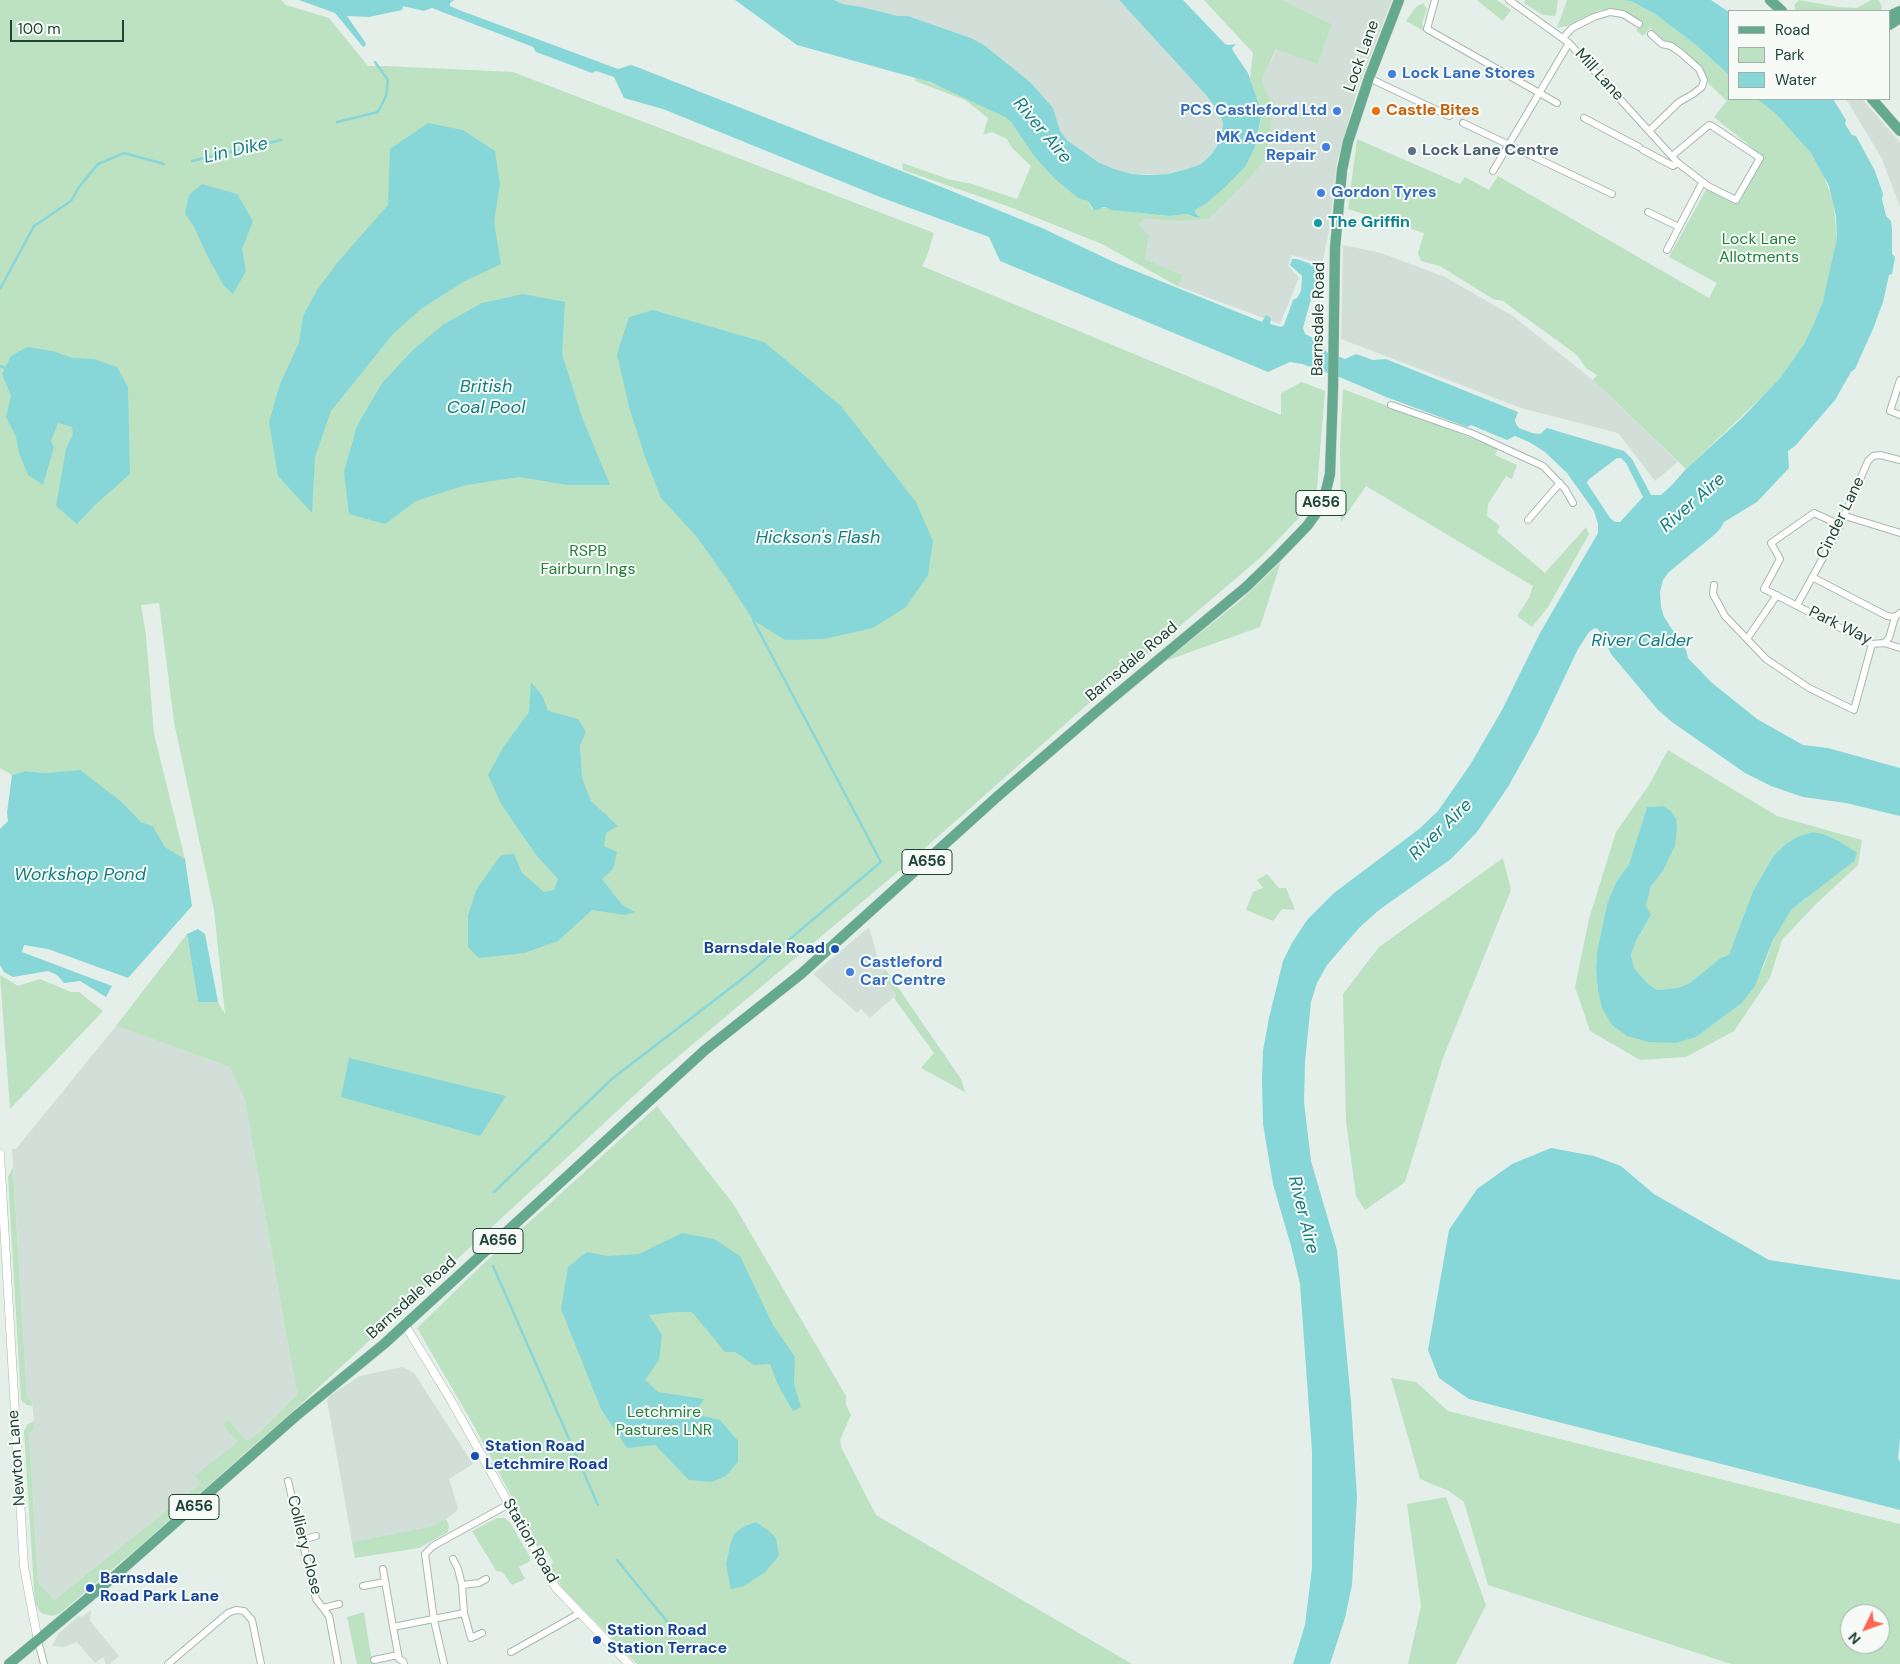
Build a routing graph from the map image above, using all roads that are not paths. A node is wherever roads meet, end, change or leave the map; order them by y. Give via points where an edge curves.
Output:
1 (1399, 0) edge
2 (1435, 0) edge
3 (1508, 0) edge
4 (1770, 0) edge
5 (1781, 10) edge
6 (1639, 24) dead end
7 (1651, 34) dead end
8 (1563, 38) junction
9 (1569, 43) junction
10 (1369, 78) junction
11 (1539, 94) junction
12 (1873, 100) edge
13 (1557, 103) dead end
14 (1449, 116) dead end
15 (1584, 118) dead end
16 (1463, 123) dead end
17 (1649, 131) junction
18 (1900, 131) edge
19 (1509, 145) junction
20 (1672, 156) junction
21 (1678, 163) junction
22 (1493, 171) dead end
23 (1702, 183) junction
24 (1612, 194) dead end
25 (1648, 212) dead end
26 (1679, 227) junction
27 (1336, 240) joint
28 (1667, 250) dead end
29 (1900, 380) edge
30 (1391, 405) dead end
31 (1900, 415) edge
32 (1900, 460) edge
33 (1560, 484) junction
34 (1573, 503) dead end
35 (1845, 516) junction
36 (1528, 520) dead end
37 (1840, 525) junction
38 (1900, 534) edge
39 (1812, 577) junction
40 (1714, 585) dead end
41 (1777, 595) junction
42 (1797, 605) junction
43 (1898, 615) edge
44 (1747, 639) junction
45 (1884, 643) junction
46 (1872, 644) junction
47 (1900, 648) edge
48 (0, 1154) edge
49 (404, 1325) junction
50 (288, 1482) dead end
51 (509, 1504) junction
52 (316, 1536) dead end
53 (302, 1540) junction
54 (453, 1559) dead end
55 (383, 1568) dead end
56 (486, 1579) dead end
57 (385, 1582) junction
58 (462, 1585) junction
59 (363, 1586) dead end
60 (339, 1604) dead end
61 (323, 1608) junction
62 (464, 1613) junction
63 (580, 1614) junction
64 (434, 1620) junction
65 (393, 1627) junction
66 (482, 1633) dead end
67 (38, 1641) junction
68 (511, 1652) dead end
69 (398, 1655) junction
70 (374, 1660) dead end
71 (9, 1664) edge
72 (44, 1664) edge
73 (168, 1664) edge
74 (262, 1664) edge
75 (338, 1664) edge
76 (404, 1664) edge
77 (444, 1664) edge
78 (629, 1664) edge

1 - 10 main road, Lock Lane / A656
2 - 11 street via 1427,29
3 - 8 street, Mill Lane
4 - 5 main road
6 - 8 street via 1623,14 1610,12 1572,28
7 - 17 street via 1662,44 1681,53 1699,70 1704,80 1702,87 1679,102
8 - 9 street, Mill Lane
9 - 11 street
9 - 17 street, Mill Lane
10 - 14 street
10 - 27 main road, Lock Lane / A656 via 1342,170
11 - 13 street
11 - 19 street
12 - 18 main road
15 - 21 street via 1673,166
16 - 19 street
17 - 20 street, Mill Lane
19 - 22 street
19 - 24 street
20 - 21 street, Mill Lane
20 - 23 street via 1709,125 1760,158 1736,200
21 - 23 street
23 - 26 street
25 - 26 street
26 - 28 street
27 - 49 main road, Barnsdale Road / A656 via 1328,486 1315,515 1283,552 1229,601 998,796 801,974 706,1050
29 - 31 street via 1890,411
30 - 33 street via 1471,433 1524,457 1542,466
32 - 35 street, Cinder Lane via 1880,455 1870,458
33 - 34 street
33 - 36 street
35 - 37 street, Cinder Lane
35 - 38 street
37 - 39 street, Cinder Lane
37 - 41 street, Park Way via 1814,513 1771,543 1780,559 1764,589
39 - 42 street, Cinder Lane
39 - 43 street via 1887,616
40 - 44 street via 1718,605
41 - 42 street, Park Way
41 - 44 street
42 - 46 street, Park Way
43 - 45 street, Park Way
44 - 46 street via 1766,659 1809,688 1854,710
45 - 46 street, Park Way
45 - 47 street, Park Way
48 - 67 street, Newton Lane via 24,1567
49 - 51 street, Station Road
49 - 67 main road, Barnsdale Road / A656
50 - 53 street, Colliery Close
51 - 63 street, Station Road via 556,1588
51 - 64 street via 428,1550 425,1556
52 - 53 street
53 - 61 street, Colliery Close via 316,1599
54 - 58 street
55 - 57 street
56 - 58 street
57 - 59 street
57 - 65 street
58 - 62 street
60 - 61 street
61 - 75 street, Colliery Close via 328,1616
62 - 64 street
62 - 66 street via 471,1638
63 - 68 street
63 - 78 street, Station Road
64 - 65 street
64 - 77 street
65 - 69 street
67 - 71 main road, Barnsdale Road / A656
67 - 72 street
69 - 70 street
69 - 76 street
73 - 74 street via 228,1613 236,1610 244,1611 252,1620

